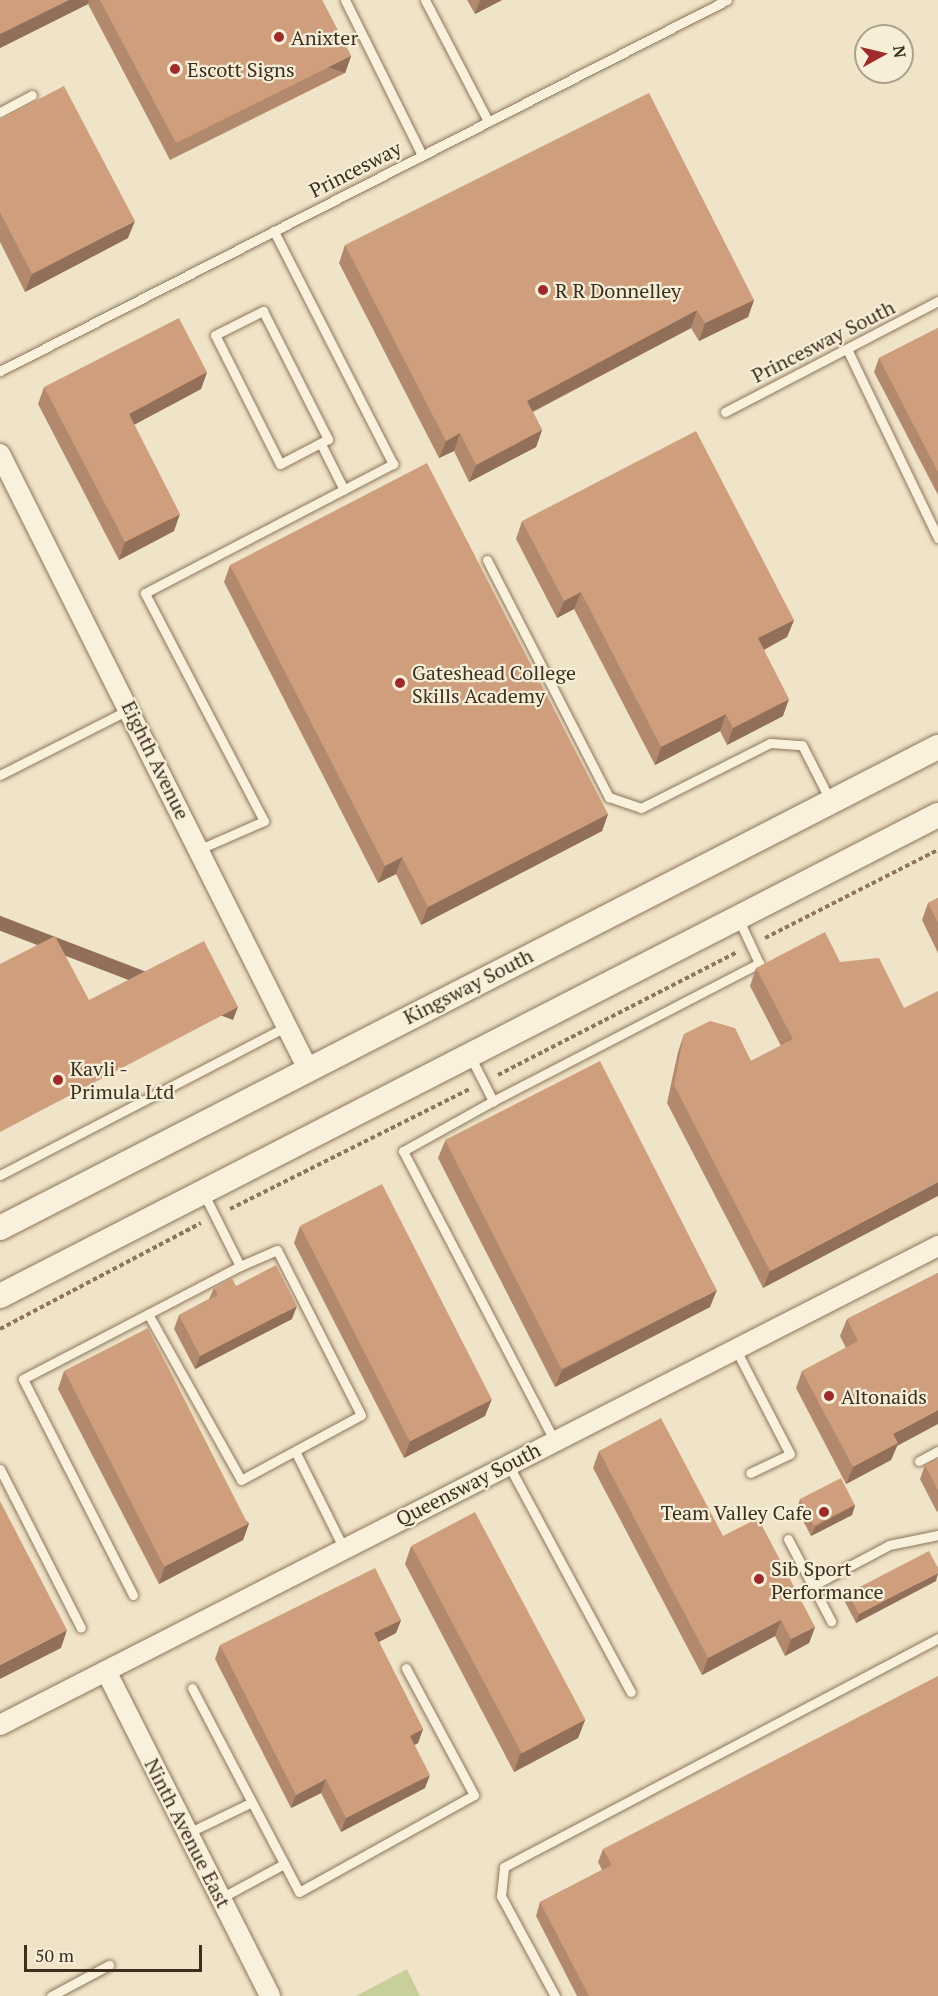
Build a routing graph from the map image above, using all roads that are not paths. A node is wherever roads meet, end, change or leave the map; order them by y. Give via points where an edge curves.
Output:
1 (345, 0) edge
2 (425, 0) edge
3 (727, 0) edge
4 (32, 95) dead end
5 (0, 112) edge
6 (488, 121) junction
7 (422, 155) junction
8 (274, 231) junction
9 (938, 302) edge
10 (847, 349) junction
11 (0, 371) edge
12 (724, 412) dead end
13 (321, 444) junction
14 (0, 454) edge
15 (344, 490) junction
16 (938, 538) edge
17 (487, 560) dead end
18 (130, 709) junction
19 (938, 747) edge
20 (0, 775) edge
21 (831, 802) junction
22 (938, 815) edge
23 (200, 849) junction
24 (738, 917) junction
25 (287, 1026) junction
26 (469, 1054) junction
27 (308, 1069) junction
28 (493, 1101) junction
29 (0, 1175) edge
30 (203, 1192) junction
31 (0, 1228) edge
32 (938, 1246) edge
33 (240, 1266) junction
34 (0, 1296) edge
35 (148, 1314) junction
36 (735, 1348) junction
37 (554, 1440) junction
38 (295, 1450) junction
39 (938, 1451) edge
40 (919, 1461) dead end
41 (508, 1464) junction
42 (0, 1469) edge
43 (750, 1473) dead end
44 (938, 1535) edge
45 (788, 1539) dead end
46 (343, 1547) junction
47 (812, 1586) junction
48 (133, 1595) dead end
49 (831, 1621) dead end
50 (81, 1628) dead end
51 (938, 1638) edge
52 (406, 1668) dead end
53 (106, 1671) junction
54 (192, 1688) dead end
55 (631, 1692) dead end
56 (0, 1725) edge
57 (250, 1803) junction
58 (188, 1833) junction
59 (284, 1864) junction
60 (221, 1898) junction
61 (109, 1965) dead end
62 (51, 1996) edge
63 (270, 1996) edge
64 (555, 1996) edge

1 - 7 lane
2 - 6 lane
3 - 6 lane, Princesway
4 - 5 lane
6 - 7 lane, Princesway
7 - 8 lane, Princesway
8 - 11 lane, Princesway
8 - 15 lane via 393,464
9 - 10 lane, Princesway South
10 - 12 lane, Princesway South
10 - 16 lane
13 - 13 lane via 280,464 215,335 263,311 328,440
13 - 15 lane
14 - 18 street, Eighth Avenue
15 - 23 lane via 145,593 264,821
17 - 21 lane via 609,796 641,808 770,743 802,745
18 - 20 lane
18 - 23 street, Eighth Avenue
19 - 21 street, Kingsway South
21 - 27 street, Kingsway South
22 - 24 street
23 - 25 street, Eighth Avenue
24 - 26 street
24 - 28 lane via 759,963
25 - 27 street, Eighth Avenue
25 - 29 lane
26 - 28 lane
26 - 30 street
27 - 31 street, Kingsway South
28 - 37 lane via 403,1151
30 - 33 lane
30 - 34 street
32 - 36 street, Queensway South
33 - 35 lane
33 - 38 lane via 277,1250 361,1415
35 - 38 lane via 241,1480
35 - 48 lane via 23,1379
36 - 37 street, Queensway South
36 - 43 lane via 790,1454
37 - 41 street, Queensway South
38 - 46 lane
39 - 40 lane
41 - 46 street, Queensway South
41 - 55 lane
42 - 50 lane
44 - 47 lane via 889,1545
45 - 47 lane
46 - 53 street, Queensway South
47 - 49 lane
51 - 64 lane via 504,1867 501,1896
52 - 59 lane via 474,1795 299,1892
53 - 56 street, Queensway South
53 - 58 street, Ninth Avenue East
54 - 57 lane
57 - 58 lane
57 - 59 lane
58 - 60 street, Ninth Avenue East
59 - 60 lane
60 - 63 street, Ninth Avenue East
61 - 62 lane

